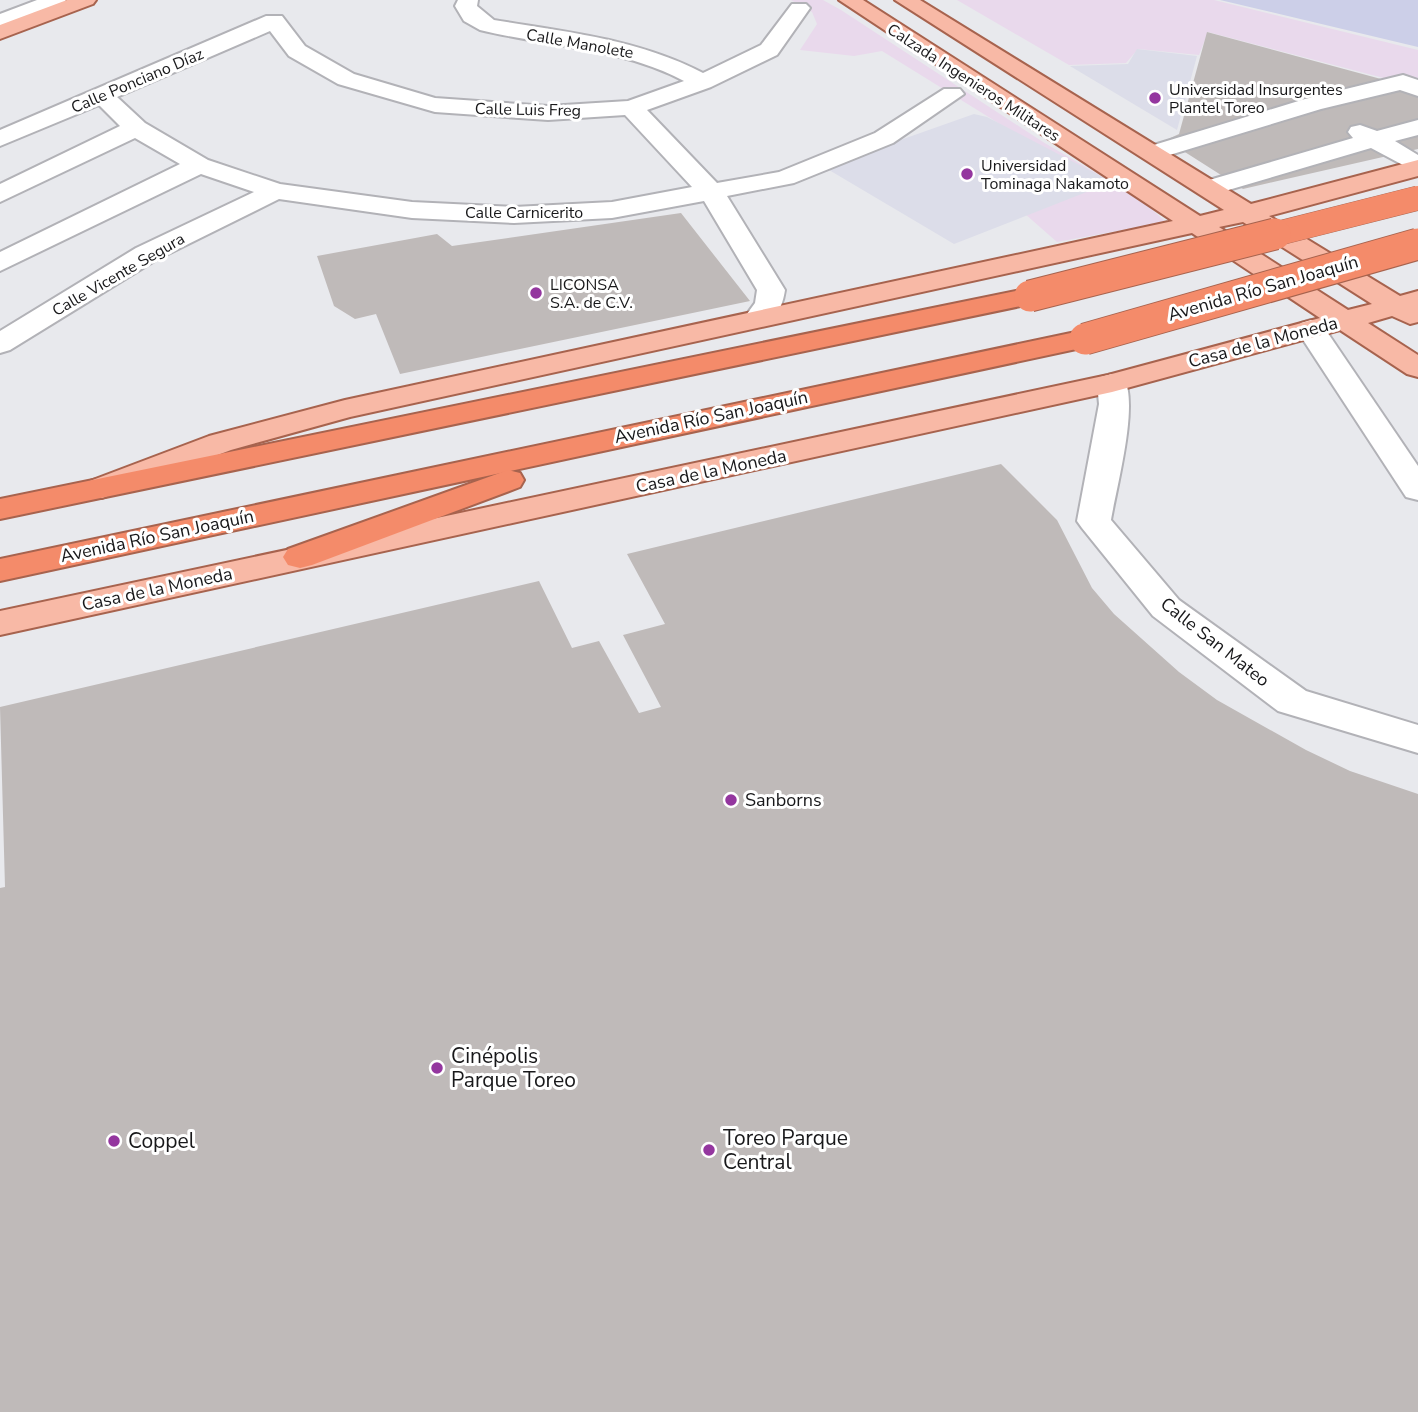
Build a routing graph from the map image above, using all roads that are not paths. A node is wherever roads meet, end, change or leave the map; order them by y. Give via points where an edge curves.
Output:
1 (30, 0) edge
2 (56, 0) edge
3 (86, 0) edge
4 (286, 0) edge
5 (468, 0) edge
6 (849, 0) edge
7 (905, 0) edge
8 (799, 8) dead end
9 (0, 11) edge
10 (274, 21) junction
11 (0, 22) edge
12 (0, 32) edge
13 (703, 82) junction
14 (1418, 89) edge
15 (952, 94) dead end
16 (102, 95) junction
17 (1313, 104) junction
18 (631, 108) junction
19 (1418, 127) edge
20 (136, 128) junction
21 (1220, 133) junction
22 (0, 139) edge
23 (1374, 140) junction
24 (1153, 153) junction
25 (199, 165) junction
26 (1275, 167) junction
27 (1418, 167) edge
28 (1208, 188) junction
29 (276, 191) junction
30 (712, 193) junction
31 (0, 194) edge
32 (1418, 198) edge
33 (1249, 213) junction
34 (1194, 225) junction
35 (1418, 244) edge
36 (0, 263) edge
37 (1411, 309) edge
38 (758, 318) junction
39 (1347, 320) junction
40 (1311, 329) junction
41 (0, 344) edge
42 (1418, 368) edge
43 (1112, 383) junction
44 (642, 430) junction
45 (1418, 490) edge
46 (93, 491) junction
47 (0, 509) edge
48 (300, 557) junction
49 (0, 570) edge
50 (0, 623) edge
51 (1418, 739) edge

1 - 9 street
2 - 11 street
3 - 12 main road
4 - 10 street
5 - 13 street, Calle Manolete via 472,16 488,25 630,50
6 - 34 main road, Calzada Ingenieros Militares
7 - 24 main road, Calzada Ingenieros Militares
8 - 13 street, Calle Luis Freg via 769,50
10 - 16 street, Calle Ponciano Díaz
10 - 18 street, Calle Luis Freg via 297,51 346,79 435,105 548,113
13 - 18 street, Calle Luis Freg
14 - 17 street via 1403,82
15 - 30 street, Calle Carnicerito via 884,138 785,178
16 - 20 street, Calle Carnicerito
16 - 22 street, Calle Ponciano Díaz
17 - 21 street
17 - 23 street
18 - 30 street
19 - 23 street
20 - 25 street, Calle Carnicerito
20 - 31 street
21 - 24 street
21 - 26 street
23 - 26 street
23 - 27 street
24 - 28 main road, Calzada Ingenieros Militares
25 - 29 street, Calle Carnicerito
25 - 36 street
26 - 28 street
27 - 33 main road
28 - 33 main road, Calzada Ingenieros Militares
29 - 30 street, Calle Carnicerito via 412,210 514,215 612,211
29 - 41 street, Calle Vicente Segura via 146,254
30 - 38 street via 771,290 769,304
32 - 46 highway, bridge via 1030,296
33 - 34 main road
33 - 37 main road, Calzada Ingenieros Militares
34 - 38 main road
34 - 39 main road, Calzada Ingenieros Militares
35 - 44 highway, Avenida Río San Joaquín, bridge via 1085,340
37 - 39 main road, Casa de la Moneda
38 - 46 main road via 283,425
39 - 40 main road, Casa de la Moneda
39 - 42 main road, Calzada Ingenieros Militares
40 - 43 main road, Casa de la Moneda
40 - 45 street
43 - 48 main road, Casa de la Moneda
43 - 51 street, Calle San Mateo via 1114,404 1094,521 1166,608 1292,701
44 - 48 highway
44 - 49 highway, Avenida Río San Joaquín
46 - 47 highway
48 - 50 main road, Casa de la Moneda

